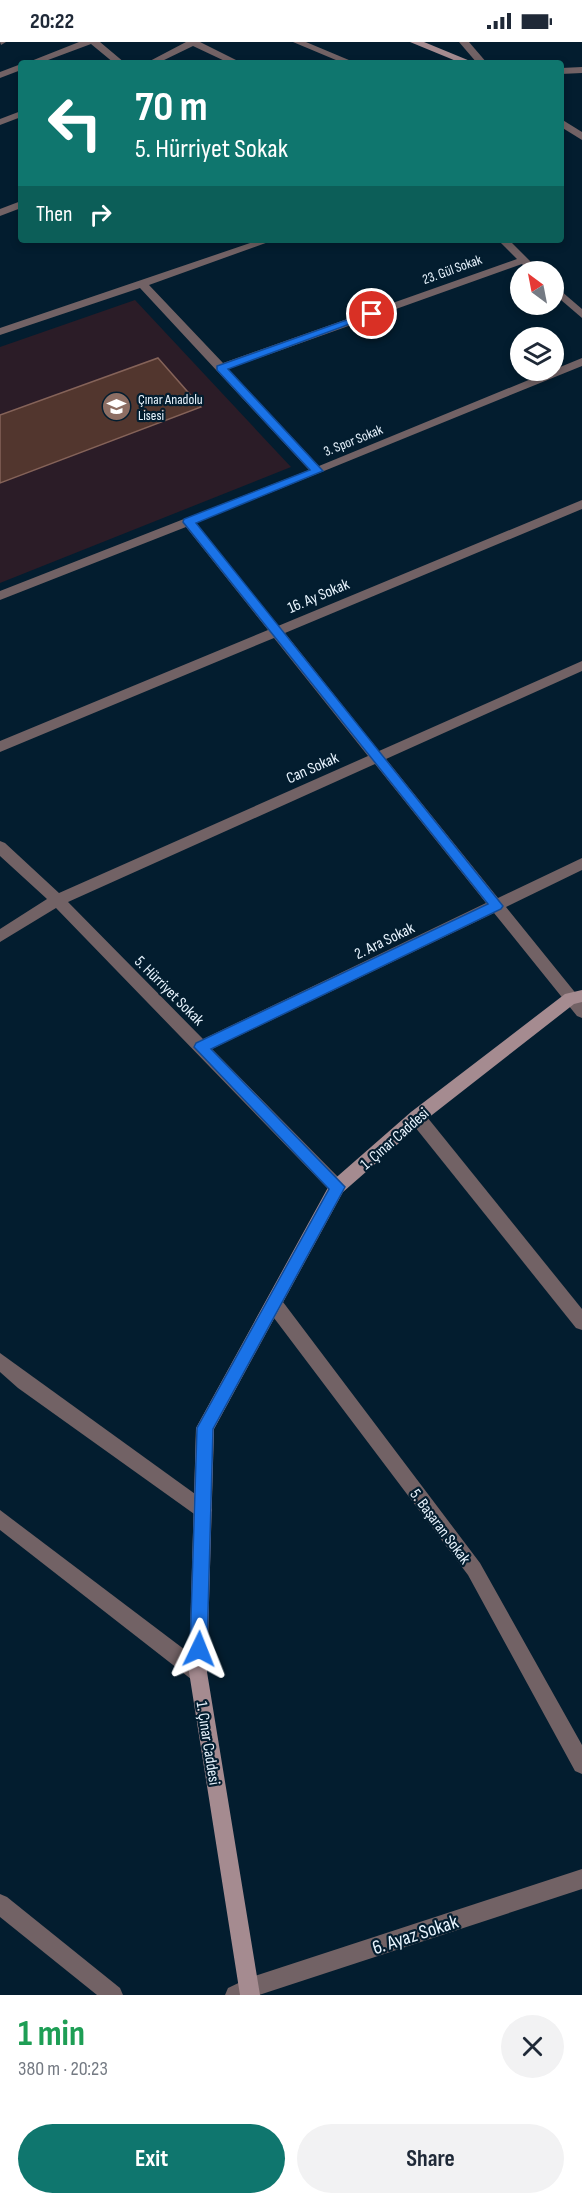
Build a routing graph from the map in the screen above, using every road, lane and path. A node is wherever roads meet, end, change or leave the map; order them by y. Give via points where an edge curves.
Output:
1 (88, 42) edge
2 (94, 42) edge
3 (193, 42) edge
4 (298, 42) edge
5 (415, 42) edge
6 (464, 42) edge
7 (39, 60) edge
8 (116, 60) edge
9 (157, 60) edge
10 (231, 60) edge
11 (343, 60) edge
12 (462, 60) edge
13 (479, 60) edge
14 (18, 68) edge
15 (582, 70) edge
16 (564, 71) edge
17 (0, 75) edge
18 (18, 115) edge
19 (0, 122) edge
20 (564, 124) edge
21 (582, 137) edge
22 (18, 205) edge
23 (0, 213) edge
24 (260, 243) edge
25 (506, 243) edge
26 (524, 260) joint
27 (141, 283) junction
28 (564, 298) edge
29 (582, 315) edge
30 (0, 332) edge
31 (582, 362) edge
32 (221, 368) junction
33 (317, 471) junction
34 (582, 504) edge
35 (188, 522) junction
36 (0, 596) edge
37 (277, 630) junction
38 (582, 666) edge
39 (0, 747) edge
40 (377, 756) junction
41 (0, 847) edge
42 (582, 864) edge
43 (57, 900) junction
44 (497, 906) junction
45 (0, 936) edge
46 (576, 997) edge
47 (582, 1012) edge
48 (201, 1047) junction
49 (417, 1117) junction
50 (338, 1187) junction
51 (274, 1304) junction
52 (582, 1322) edge
53 (0, 1361) edge
54 (203, 1510) junction
55 (0, 1519) edge
56 (198, 1672) junction
57 (582, 1764) edge
58 (582, 1879) edge
59 (0, 1904) edge
60 (245, 1993) edge
61 (113, 1995) edge

1 - 7 street
2 - 8 street
3 - 9 street
3 - 10 street
4 - 11 street
5 - 12 main road
6 - 13 street
14 - 17 street
15 - 16 street
18 - 19 street
20 - 21 street
22 - 23 street
24 - 27 street
25 - 26 street
26 - 32 street, 23. Gül Sokak
27 - 30 street
27 - 32 street
28 - 29 street
31 - 33 street, 3. Spor Sokak
32 - 33 street
33 - 35 street, 3. Spor Sokak
34 - 37 street, 16. Ay Sokak
35 - 36 street, 3. Spor Sokak
35 - 37 street
37 - 39 street, 16. Ay Sokak
37 - 40 street
38 - 40 street, Can Sokak
40 - 43 street, Can Sokak
40 - 44 street
41 - 43 street, 5. Hürriyet Sokak
42 - 44 street, 2. Ara Sokak
43 - 45 street, Can Sokak
43 - 48 street, 5. Hürriyet Sokak
44 - 46 street
44 - 48 street, 2. Ara Sokak
46 - 47 street
46 - 49 main road, 1. Çınar Caddesi
48 - 50 street, 5. Hürriyet Sokak
49 - 50 main road, 1. Çınar Caddesi
49 - 52 street
50 - 51 main road, 1. Çınar Caddesi
51 - 54 main road, 1. Çınar Caddesi via 205,1428
51 - 57 street, 5. Başaran Sokak via 474,1569
53 - 54 street
54 - 56 main road, 1. Çınar Caddesi
55 - 56 street
56 - 60 main road, 1. Çınar Caddesi
58 - 60 street, 6. Ayaz Sokak
59 - 61 street

